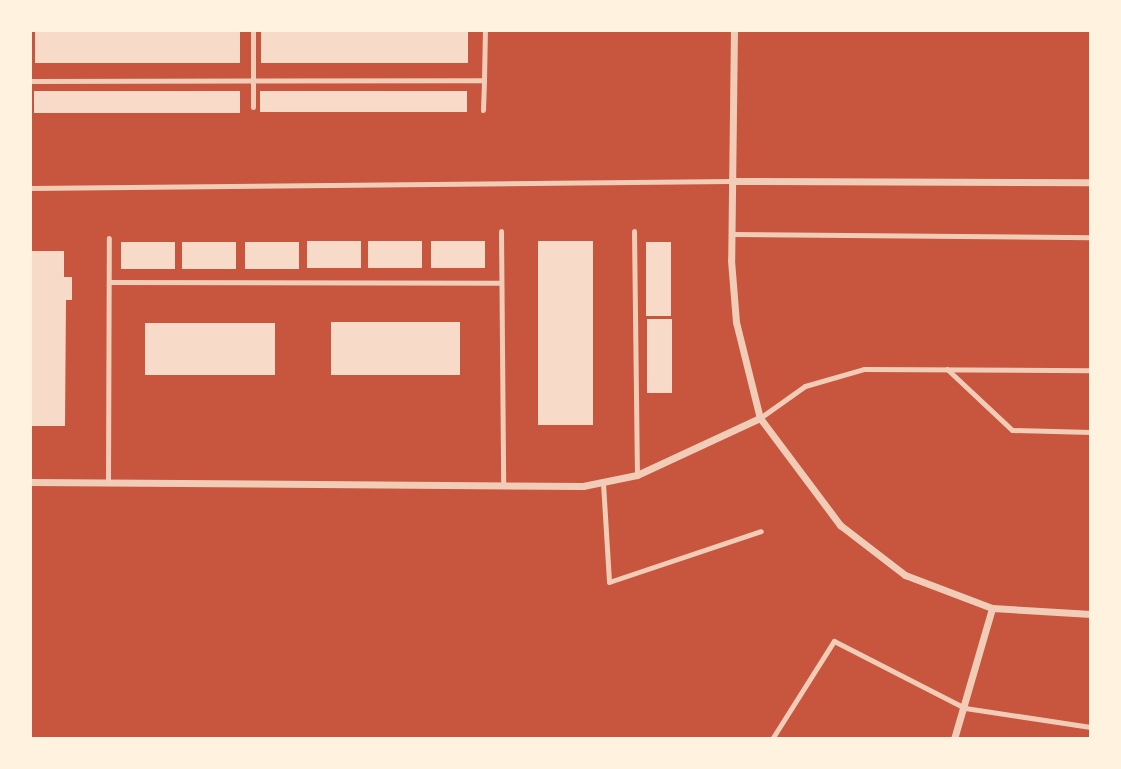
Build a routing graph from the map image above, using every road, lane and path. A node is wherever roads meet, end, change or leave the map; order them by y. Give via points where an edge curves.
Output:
1 (253, 30) edge
2 (485, 30) edge
3 (734, 30) edge
4 (484, 80) junction
5 (30, 81) edge
6 (253, 81) junction
7 (253, 107) dead end
8 (483, 110) dead end
9 (731, 181) junction
10 (1091, 182) edge
11 (30, 188) edge
12 (501, 231) dead end
13 (634, 231) dead end
14 (731, 234) junction
15 (1091, 237) edge
16 (109, 238) dead end
17 (109, 282) junction
18 (501, 283) junction
19 (947, 369) junction
20 (1091, 370) edge
21 (760, 418) junction
22 (1091, 432) edge
23 (637, 475) junction
24 (30, 482) edge
25 (108, 483) junction
26 (603, 483) junction
27 (503, 485) junction
28 (761, 531) dead end
29 (992, 608) junction
30 (1091, 614) edge
31 (965, 708) junction
32 (1091, 727) edge
33 (772, 739) edge
34 (954, 739) edge

1 - 6 lane
2 - 4 lane
3 - 9 street
4 - 6 lane
4 - 8 lane
5 - 6 lane
6 - 7 lane
9 - 10 street
9 - 11 lane
9 - 14 street
12 - 18 lane
13 - 23 lane
14 - 15 lane
14 - 21 street via 736,322
16 - 17 lane
17 - 18 lane
17 - 25 lane
18 - 27 lane
19 - 20 lane
19 - 21 lane via 864,369 836,374 806,386
19 - 22 lane via 1012,430
21 - 23 street
21 - 29 street via 840,525 874,555 905,575
23 - 26 street
24 - 25 street
25 - 27 street
26 - 27 street
26 - 28 lane via 610,582
29 - 30 street
29 - 31 street
31 - 32 lane via 1025,713
31 - 33 lane via 834,641
31 - 34 street

